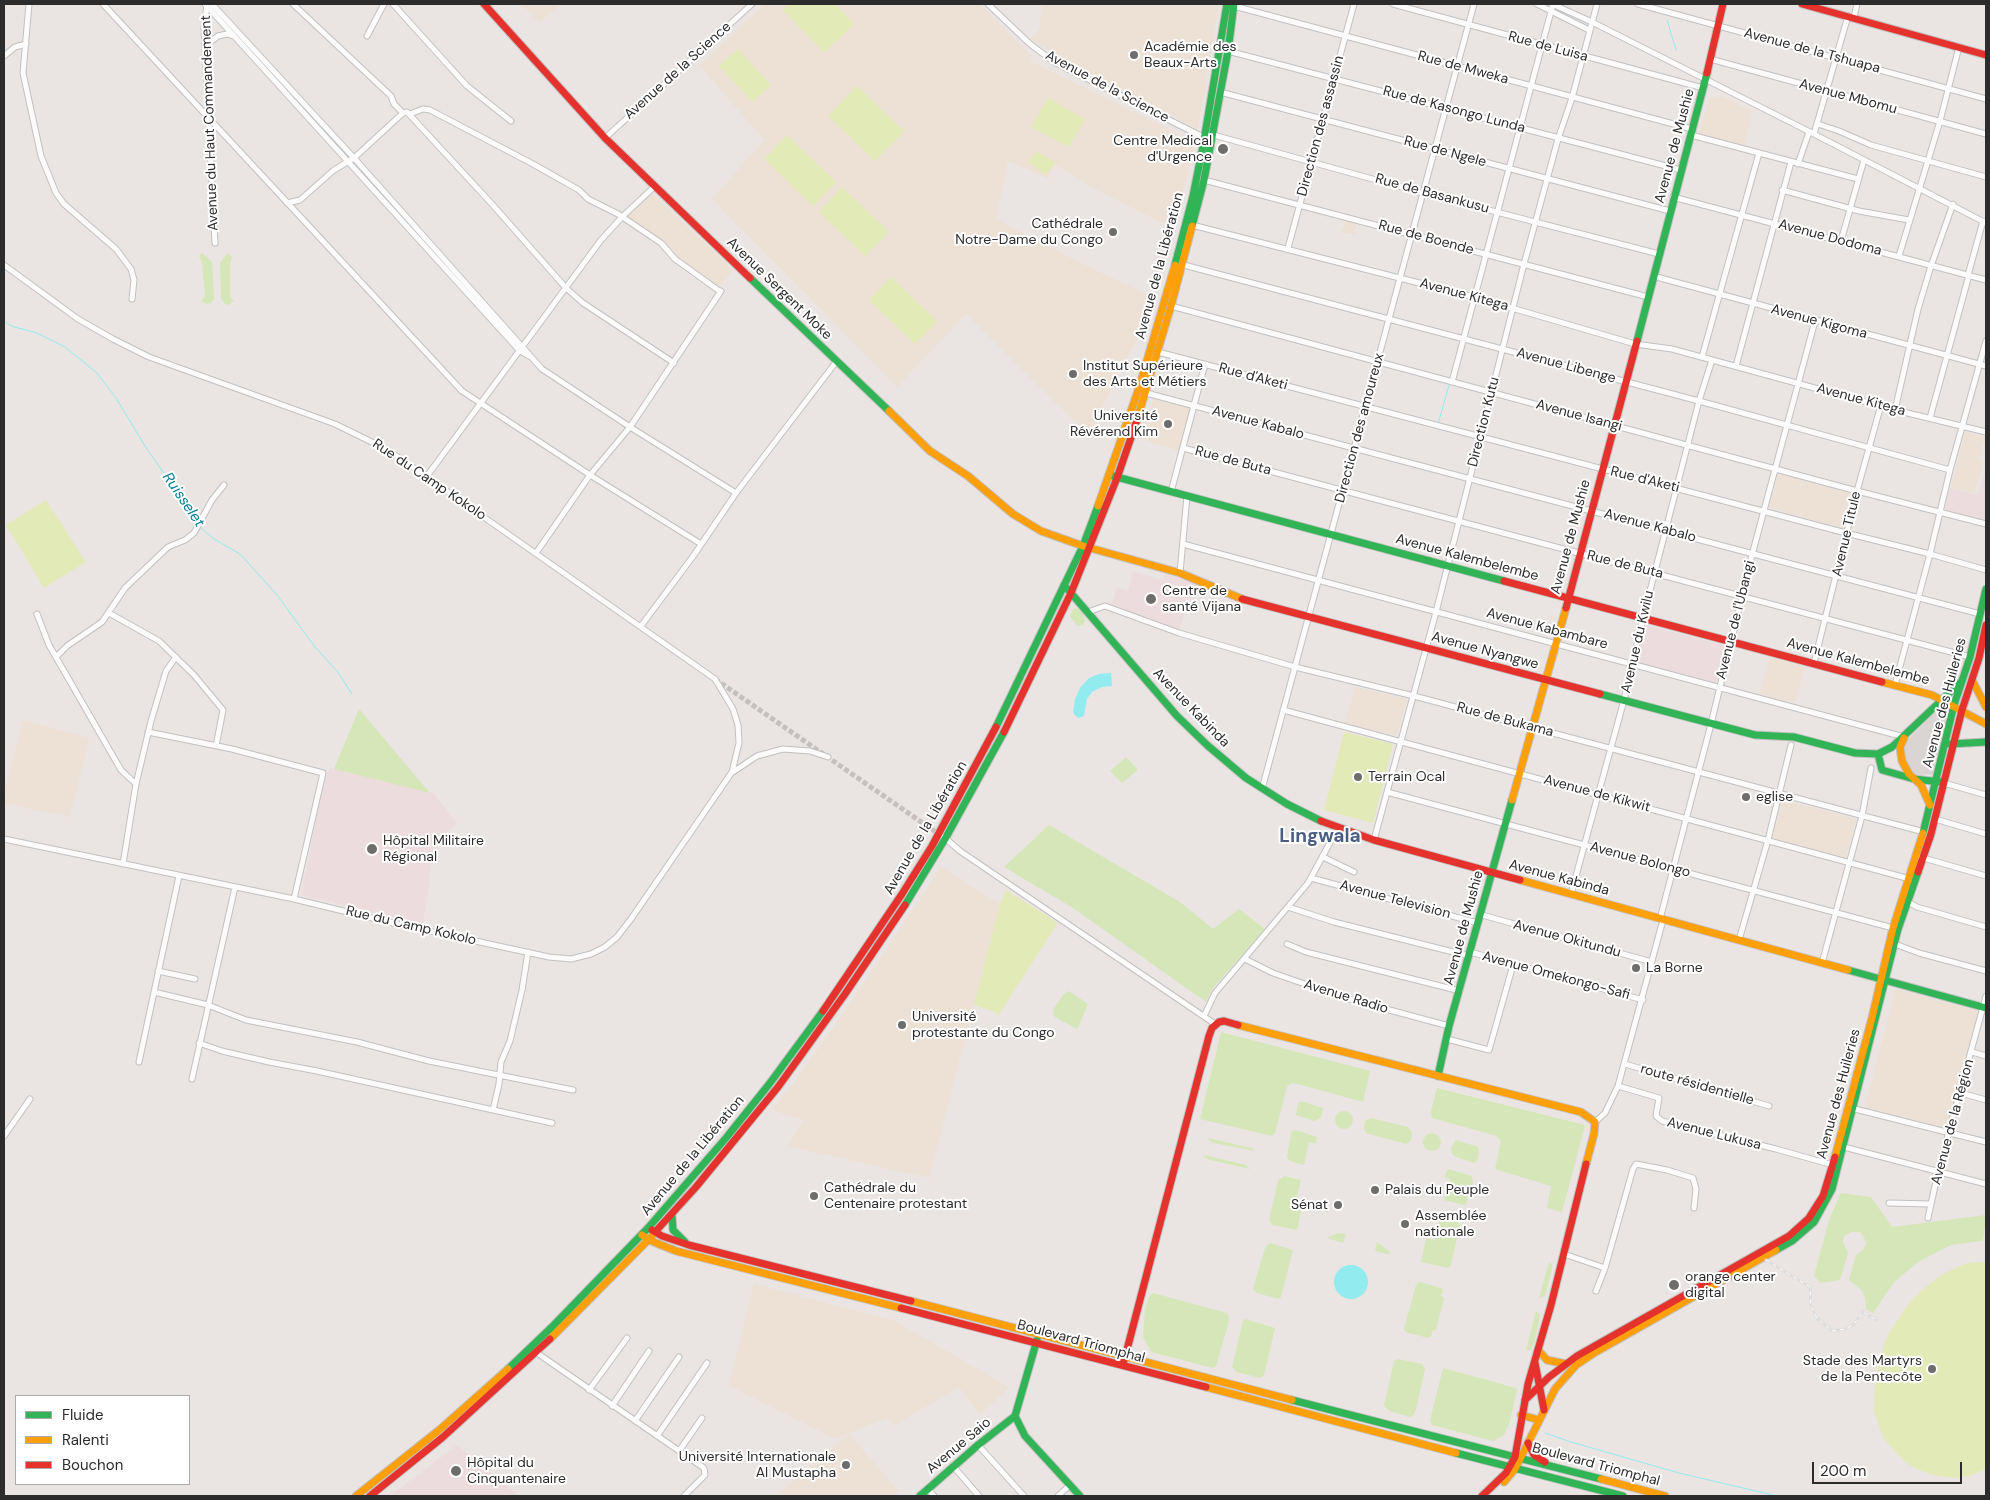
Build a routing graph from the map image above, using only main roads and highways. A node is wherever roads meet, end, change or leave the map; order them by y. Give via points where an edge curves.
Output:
1 (484, 4) edge
2 (1232, 4) edge
3 (1723, 4) edge
4 (1802, 4) edge
5 (1815, 5) edge
6 (1986, 55) edge
7 (1209, 136) junction
8 (1179, 264) junction
9 (1113, 476) junction
10 (1082, 546) junction
11 (1090, 548) junction
12 (1064, 585) junction
13 (1986, 589) edge
14 (1071, 593) junction
15 (1568, 598) junction
16 (1986, 625) edge
17 (1984, 648) edge
18 (1546, 680) junction
19 (1972, 680) junction
20 (1961, 682) junction
21 (1943, 700) junction
22 (1985, 704) edge
23 (1954, 705) junction
24 (1962, 710) junction
25 (1986, 724) edge
26 (1904, 738) junction
27 (1986, 742) edge
28 (1945, 744) junction
29 (1954, 744) junction
30 (1878, 754) junction
31 (1914, 779) junction
32 (1941, 782) junction
33 (1931, 806) junction
34 (1921, 857) junction
35 (1493, 872) junction
36 (1883, 981) junction
37 (1985, 1008) edge
38 (1438, 1076) junction
39 (1851, 1108) junction
40 (672, 1216) junction
41 (648, 1228) junction
42 (655, 1232) junction
43 (642, 1235) junction
44 (649, 1240) junction
45 (689, 1245) junction
46 (638, 1251) junction
47 (676, 1251) junction
48 (1038, 1334) junction
49 (1036, 1344) junction
50 (1538, 1350) junction
51 (1593, 1351) junction
52 (1125, 1356) junction
53 (1535, 1362) junction
54 (1566, 1364) junction
55 (1122, 1366) junction
56 (1539, 1386) junction
57 (1525, 1400) junction
58 (1544, 1410) junction
59 (1521, 1415) junction
60 (1015, 1416) junction
61 (1539, 1420) junction
62 (1528, 1442) junction
63 (1518, 1458) junction
64 (1513, 1468) junction
65 (1557, 1468) junction
66 (356, 1496) edge
67 (370, 1496) edge
68 (920, 1496) edge
69 (1080, 1496) edge
70 (1482, 1496) edge
71 (1490, 1496) edge
72 (1623, 1496) edge
73 (1665, 1496) edge

1 - 10 main road, Avenue Sergent Moke via 605,138 939,459 968,476 1024,522
2 - 7 main road, Avenue de la Libération
2 - 7 main road, Avenue de la Libération via 1228,50
3 - 15 main road, Avenue de Mushie
4 - 5 main road
5 - 6 main road
7 - 8 main road, Avenue de la Libération
7 - 8 main road, Avenue de la Libération via 1204,180
8 - 9 main road, Avenue de la Libération
8 - 9 main road, Avenue de la Libération via 1171,306 1146,393
9 - 10 main road, Avenue de la Libération
9 - 11 main road, Avenue de la Libération
9 - 15 main road, Avenue Kalembelembe
10 - 11 main road, Avenue Sergent Moke
10 - 12 main road, Avenue de la Libération
11 - 14 main road, Avenue de la Libération
11 - 18 main road, Avenue Nyangwe via 1180,573 1227,595
12 - 14 main road, Avenue Kabinda
12 - 41 main road, Avenue de la Libération via 1008,706 939,834 902,894 836,993 770,1083
13 - 20 main road, Avenue des Huileries
14 - 35 main road, Avenue Kabinda via 1177,716 1226,762 1262,789 1338,828
14 - 40 main road, Avenue de la Libération via 995,750 871,957 743,1130
15 - 18 main road, Avenue de Mushie
15 - 21 main road, Avenue Kalembelembe
16 - 17 main road, Avenue des Huileries
17 - 19 main road, Avenue des Huileries
18 - 30 main road, Avenue Nyangwe via 1755,735 1785,736 1855,753
18 - 35 main road, Avenue de Mushie
19 - 22 main road
19 - 24 main road, Avenue des Huileries
20 - 21 main road
20 - 23 main road, Avenue des Huileries
21 - 23 main road, Avenue Kalembelembe
21 - 26 main road
23 - 24 main road, Avenue Kalembelembe
23 - 28 main road, Avenue des Huileries
24 - 25 main road, Avenue Kalembelembe
24 - 29 main road, Avenue des Huileries
26 - 30 main road
26 - 31 main road via 1900,755
27 - 29 main road
28 - 29 main road
28 - 32 main road, Avenue des Huileries
29 - 32 main road, Avenue des Huileries
30 - 31 main road via 1882,770
31 - 32 main road
31 - 33 main road
32 - 33 main road, Avenue des Huileries
32 - 34 main road, Avenue des Huileries via 1935,819
33 - 34 main road, Avenue des Huileries
34 - 36 main road, Avenue des Huileries
34 - 36 main road, Avenue des Huileries via 1893,928
35 - 36 main road, Avenue Kabinda
35 - 38 main road, Avenue de Mushie
36 - 37 main road, Avenue Kabinda
36 - 39 main road, Avenue des Huileries
38 - 50 main road via 1582,1112 1595,1122
38 - 52 main road via 1224,1021 1215,1024 1210,1031
39 - 51 main road, Avenue des Huileries via 1823,1196 1797,1230
39 - 51 main road, Avenue des Huileries via 1829,1198 1819,1216 1801,1234
40 - 42 main road, Avenue de la Libération
40 - 45 main road via 673,1230
41 - 42 main road, Boulevard Triomphal
41 - 43 main road, Avenue de la Libération
42 - 44 main road, Avenue de la Libération
42 - 45 main road, Boulevard Triomphal
43 - 44 main road, Boulevard Triomphal
43 - 66 main road, Avenue de la Libération via 487,1388
44 - 46 main road, Avenue de la Libération
44 - 47 main road, Boulevard Triomphal
45 - 48 main road, Boulevard Triomphal
46 - 47 main road via 650,1247
46 - 67 main road, Avenue de la Libération via 537,1354 443,1438
47 - 49 main road, Boulevard Triomphal
48 - 49 main road
48 - 52 main road, Boulevard Triomphal
49 - 55 main road, Boulevard Triomphal
49 - 60 main road
50 - 53 main road
50 - 54 main road via 1547,1360
51 - 54 main road, Avenue des Huileries
51 - 58 main road, Avenue des Huileries via 1567,1374
52 - 55 main road
52 - 63 main road, Boulevard Triomphal
53 - 56 main road
53 - 57 main road
54 - 56 main road, Avenue des Huileries
55 - 64 main road, Boulevard Triomphal
56 - 57 main road, Avenue des Huileries
56 - 58 main road
57 - 59 main road
58 - 61 main road, Avenue des Huileries
59 - 61 main road
59 - 63 main road
60 - 68 main road, Avenue Saio
60 - 69 main road via 1025,1436
61 - 62 main road, Avenue des Huileries
62 - 63 main road, Avenue des Huileries
62 - 65 main road via 1534,1455
63 - 64 main road
63 - 65 main road, Boulevard Triomphal
64 - 70 main road
64 - 71 main road
64 - 72 main road, Boulevard Triomphal
65 - 73 main road, Boulevard Triomphal

